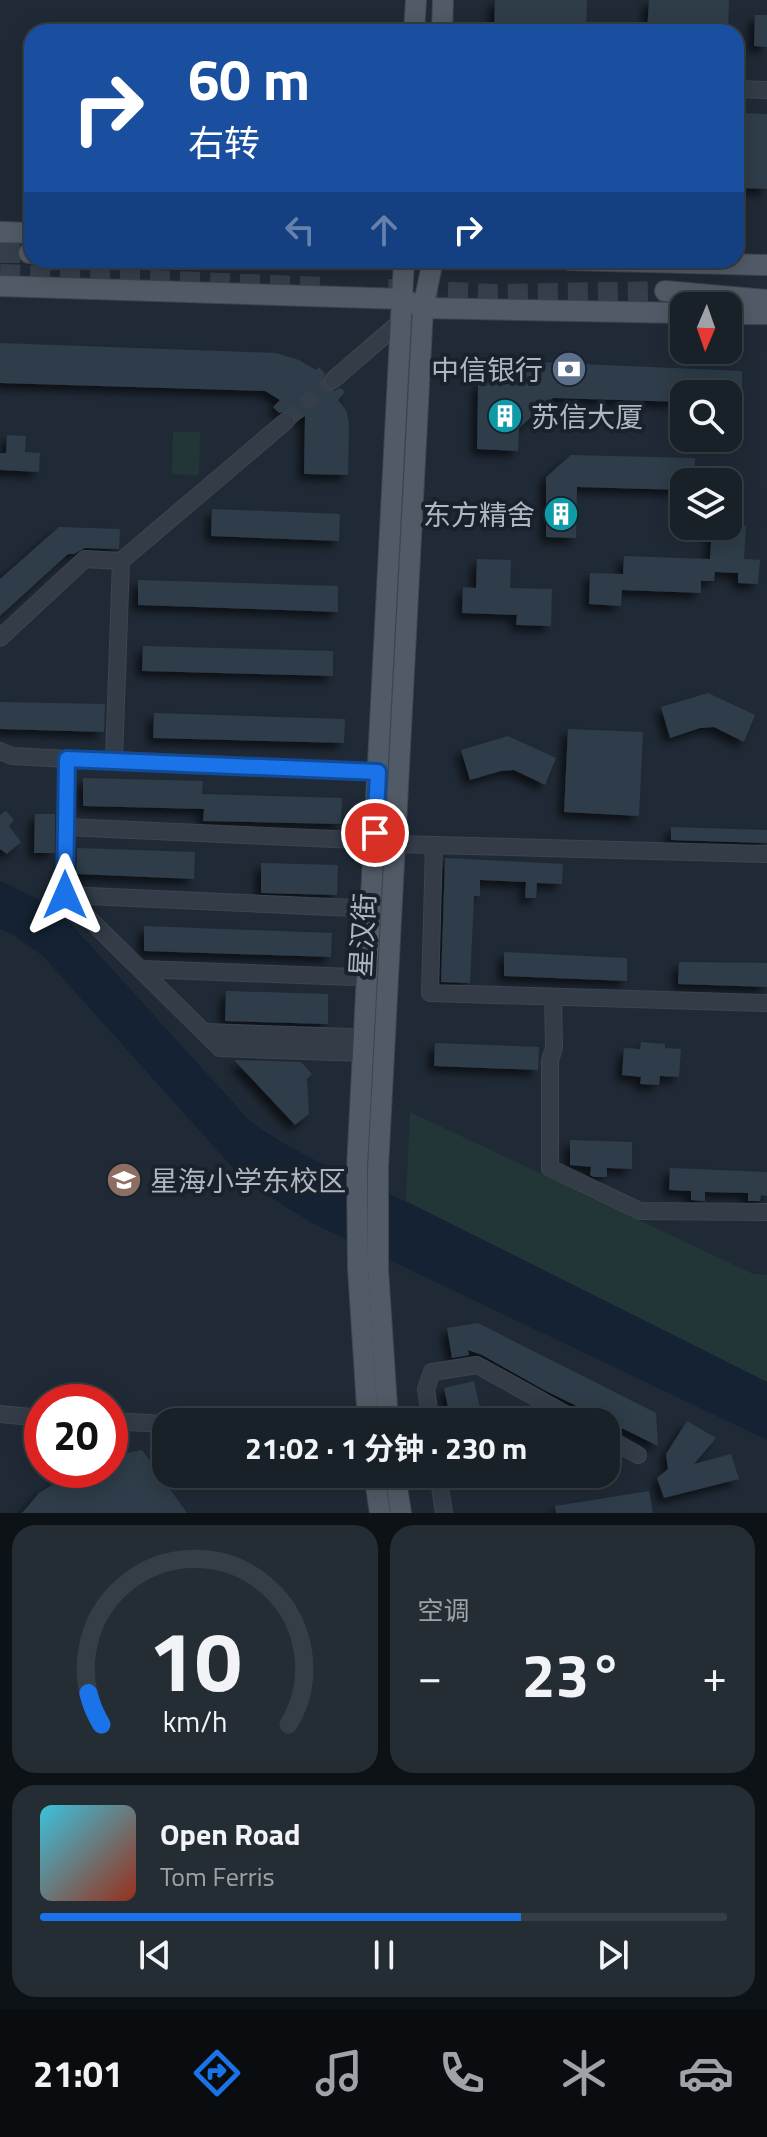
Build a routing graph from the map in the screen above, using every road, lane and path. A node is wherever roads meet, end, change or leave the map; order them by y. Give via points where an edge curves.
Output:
1 (416, 0) edge
2 (443, 0) edge
3 (414, 24) edge
4 (442, 24) edge
5 (744, 89) edge
6 (767, 90) edge
7 (0, 232) edge
8 (24, 243) edge
9 (744, 264) edge
10 (767, 265) edge
11 (404, 268) edge
12 (431, 268) edge
13 (0, 286) edge
14 (665, 291) tunnel mouth
15 (403, 299) junction
16 (767, 300) edge
17 (423, 308) junction
18 (670, 313) edge
19 (742, 314) edge
20 (767, 314) edge
21 (400, 322) junction
22 (333, 380) tunnel mouth
23 (286, 421) tunnel mouth
24 (121, 561) junction
25 (0, 638) edge
26 (0, 751) edge
27 (67, 759) junction
28 (114, 760) junction
29 (378, 772) junction
30 (65, 827) junction
31 (357, 840) dead end
32 (395, 844) junction
33 (434, 845) junction
34 (767, 854) edge
35 (65, 895) junction
36 (354, 908) dead end
37 (140, 969) junction
38 (352, 977) dead end
39 (553, 997) junction
40 (767, 1003) edge
41 (357, 1045) junction
42 (368, 1168) junction
43 (767, 1212) edge
44 (368, 1268) junction
45 (368, 1408) edge
46 (386, 1408) edge
47 (429, 1408) edge
48 (555, 1408) edge
49 (24, 1419) edge
50 (3, 1420) edge
51 (128, 1422) edge
52 (152, 1423) edge
53 (620, 1445) edge
54 (638, 1455) dead end
55 (376, 1488) edge
56 (397, 1488) edge
57 (440, 1488) edge
58 (380, 1513) edge
59 (401, 1513) edge
60 (444, 1513) edge

1 - 3 main road
2 - 4 main road
5 - 6 street
7 - 8 main road
9 - 10 main road
11 - 15 main road, 星汉街
12 - 17 main road, 星汉街
13 - 15 main road
14 - 16 main road
15 - 17 main road
15 - 21 main road, 星汉街
17 - 18 main road
17 - 32 main road, 星汉街
19 - 20 main road
21 - 22 street
21 - 29 main road, 星汉街
23 - 24 street
24 - 25 street via 85,559
24 - 28 street
26 - 27 street
27 - 28 street
27 - 30 street
28 - 29 street
29 - 41 main road, 星汉街
30 - 31 street
30 - 35 street
32 - 33 street
32 - 42 main road, 星汉街
33 - 34 street
33 - 39 street via 430,993
35 - 36 street
35 - 37 street
37 - 38 street
37 - 41 street via 220,1048
39 - 40 street
39 - 43 street via 550,1168 640,1211
41 - 42 main road, 星汉街
42 - 44 main road, 星汉街
44 - 45 main road, 星汉街
44 - 46 main road, 星汉街
47 - 48 street via 426,1389 432,1372 477,1365
49 - 50 street
51 - 52 street
53 - 54 street
55 - 58 main road
56 - 59 main road
57 - 60 street

